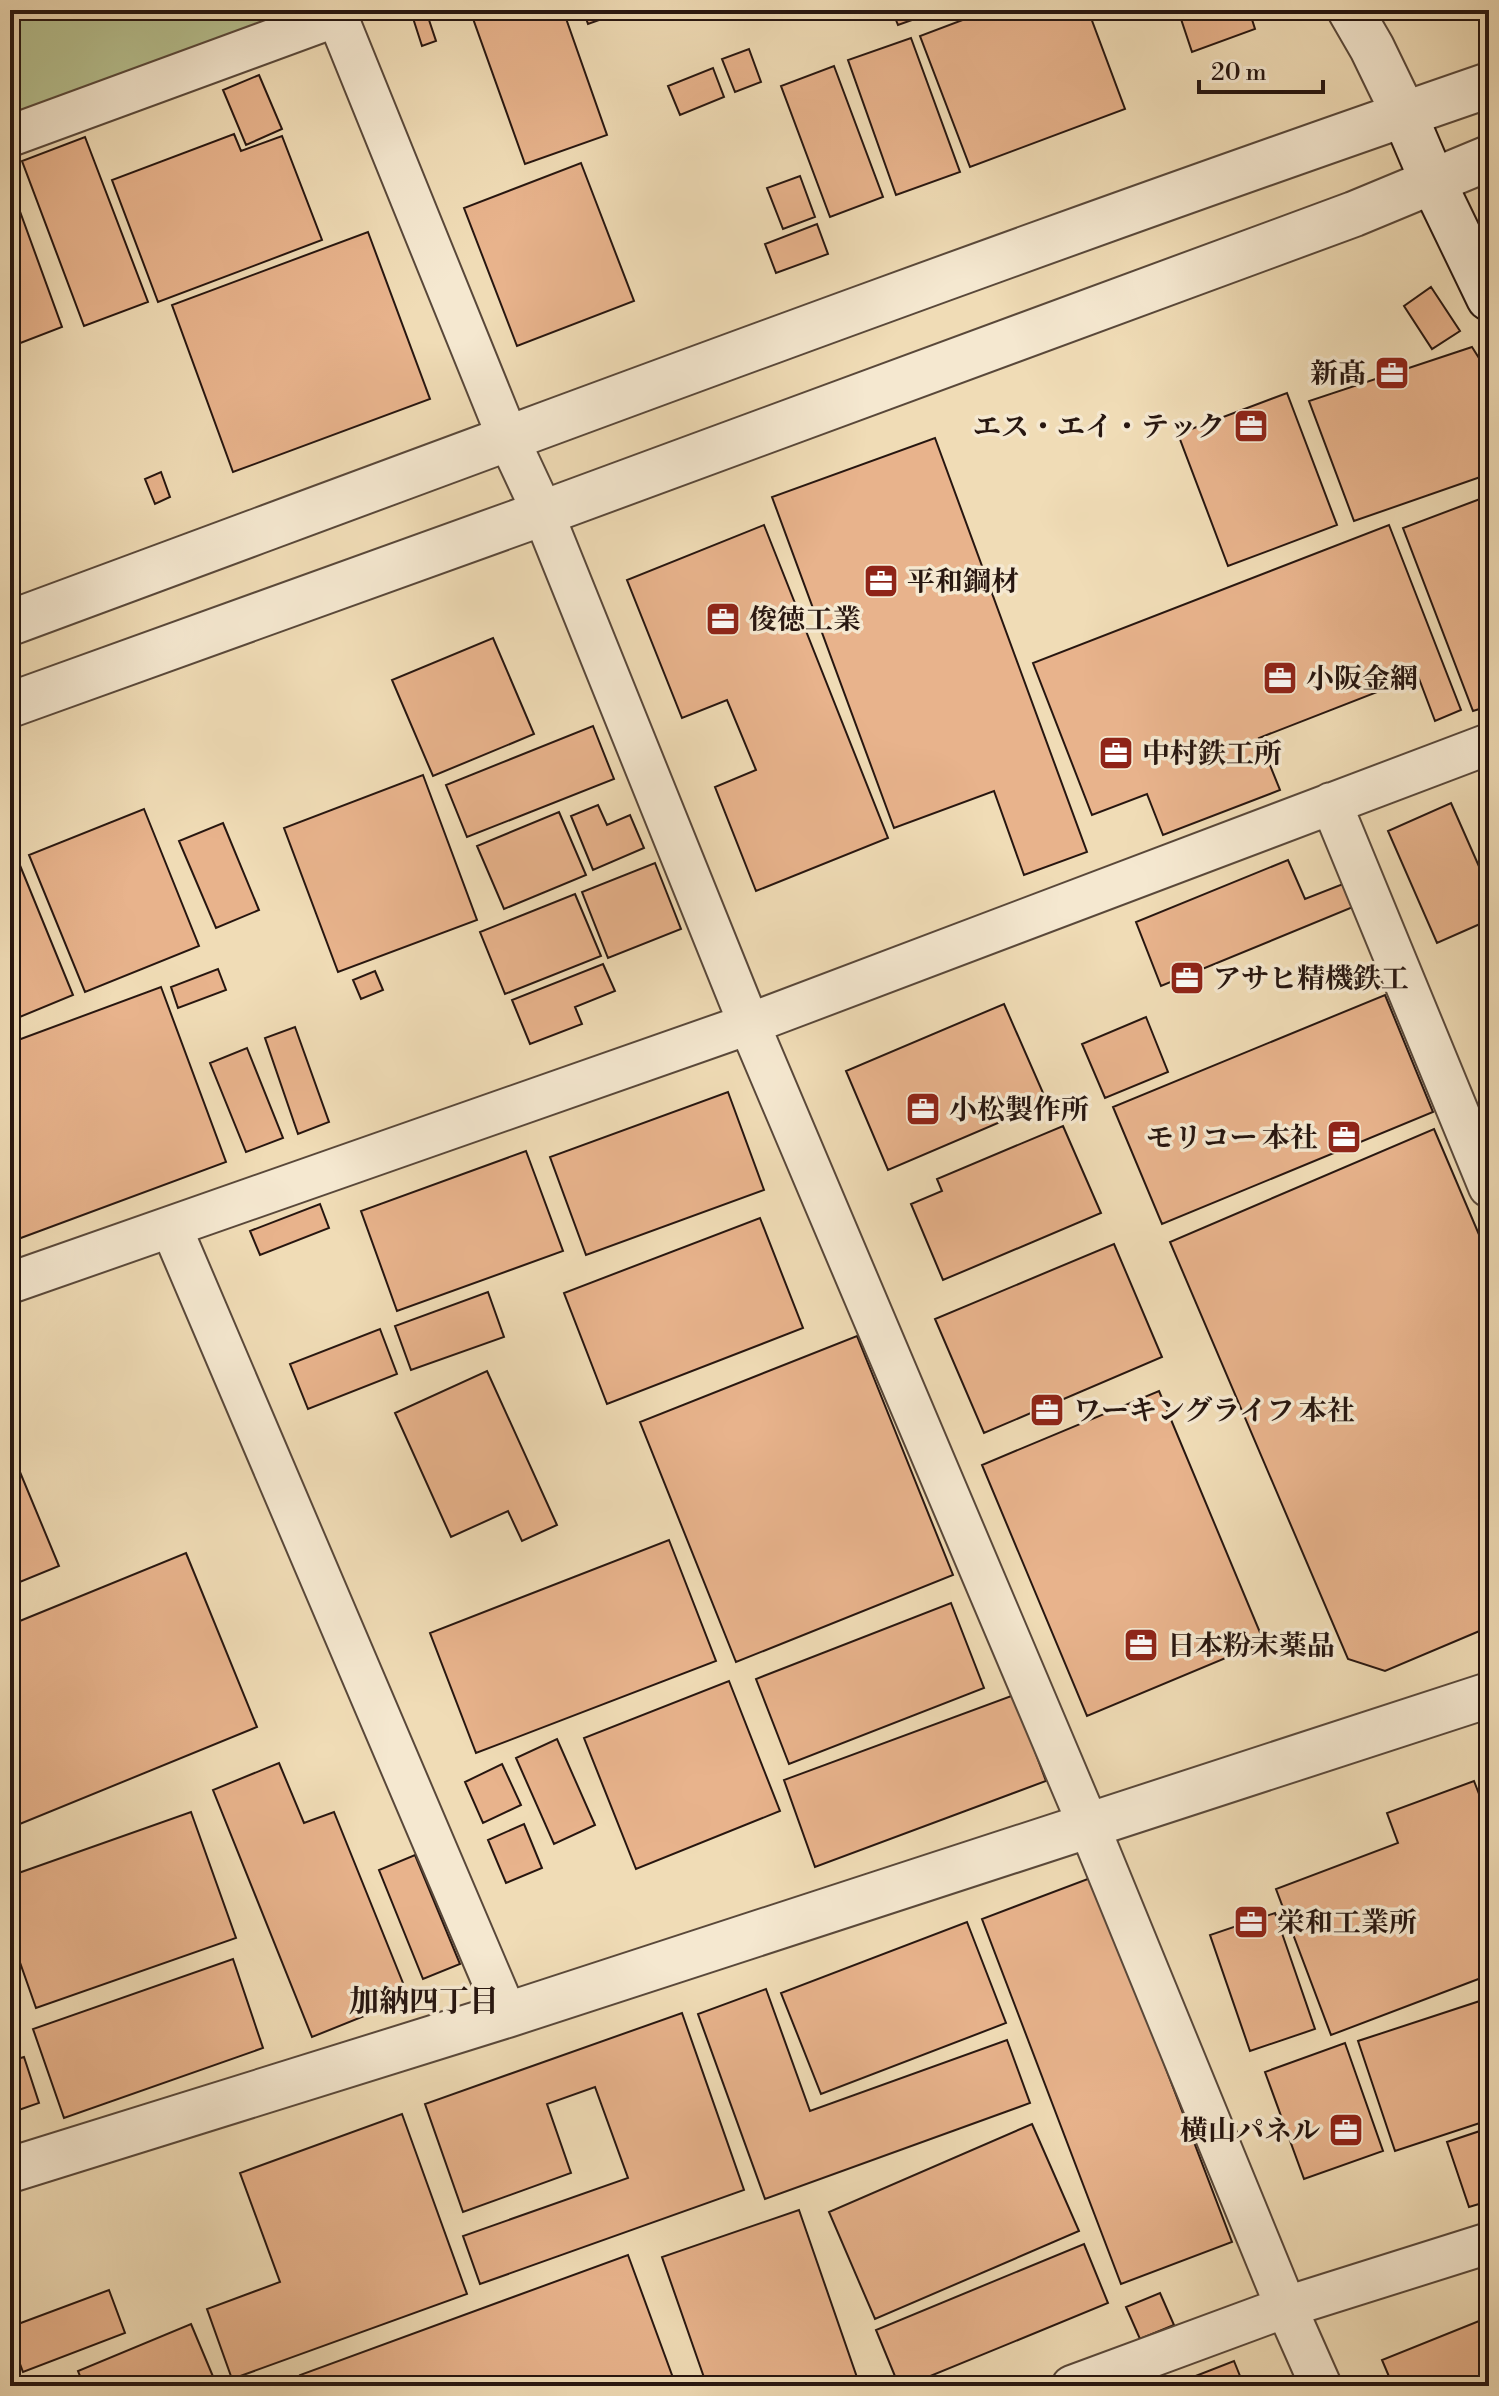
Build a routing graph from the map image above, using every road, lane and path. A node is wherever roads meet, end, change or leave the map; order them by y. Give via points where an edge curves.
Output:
1 (1350, 10) edge
2 (344, 13) edge
3 (1489, 85) edge
4 (1404, 114) junction
5 (10, 136) edge
6 (1489, 158) edge
7 (1433, 182) junction
8 (1489, 298) edge
9 (508, 438) junction
10 (543, 513) junction
11 (10, 623) edge
12 (10, 705) edge
13 (1489, 744) edge
14 (1331, 803) junction
15 (749, 1024) junction
16 (1489, 1187) edge
17 (171, 1227) junction
18 (10, 1283) edge
19 (1489, 1695) edge
20 (1088, 1824) junction
21 (507, 2015) junction
22 (10, 2170) edge
23 (1489, 2243) edge
24 (1286, 2307) junction
25 (1072, 2386) edge
26 (1321, 2386) edge

1 - 4 street
2 - 5 street
2 - 9 street
3 - 4 street
4 - 7 street
4 - 9 street
6 - 7 street
7 - 8 street
7 - 10 street
9 - 10 street
9 - 11 street
10 - 12 street
10 - 15 street
13 - 14 street
14 - 15 street
14 - 16 street
15 - 17 street
15 - 20 street
17 - 18 street
17 - 21 street
19 - 20 street
20 - 21 street
20 - 24 street
21 - 22 street
23 - 24 street
24 - 25 street
24 - 26 street

